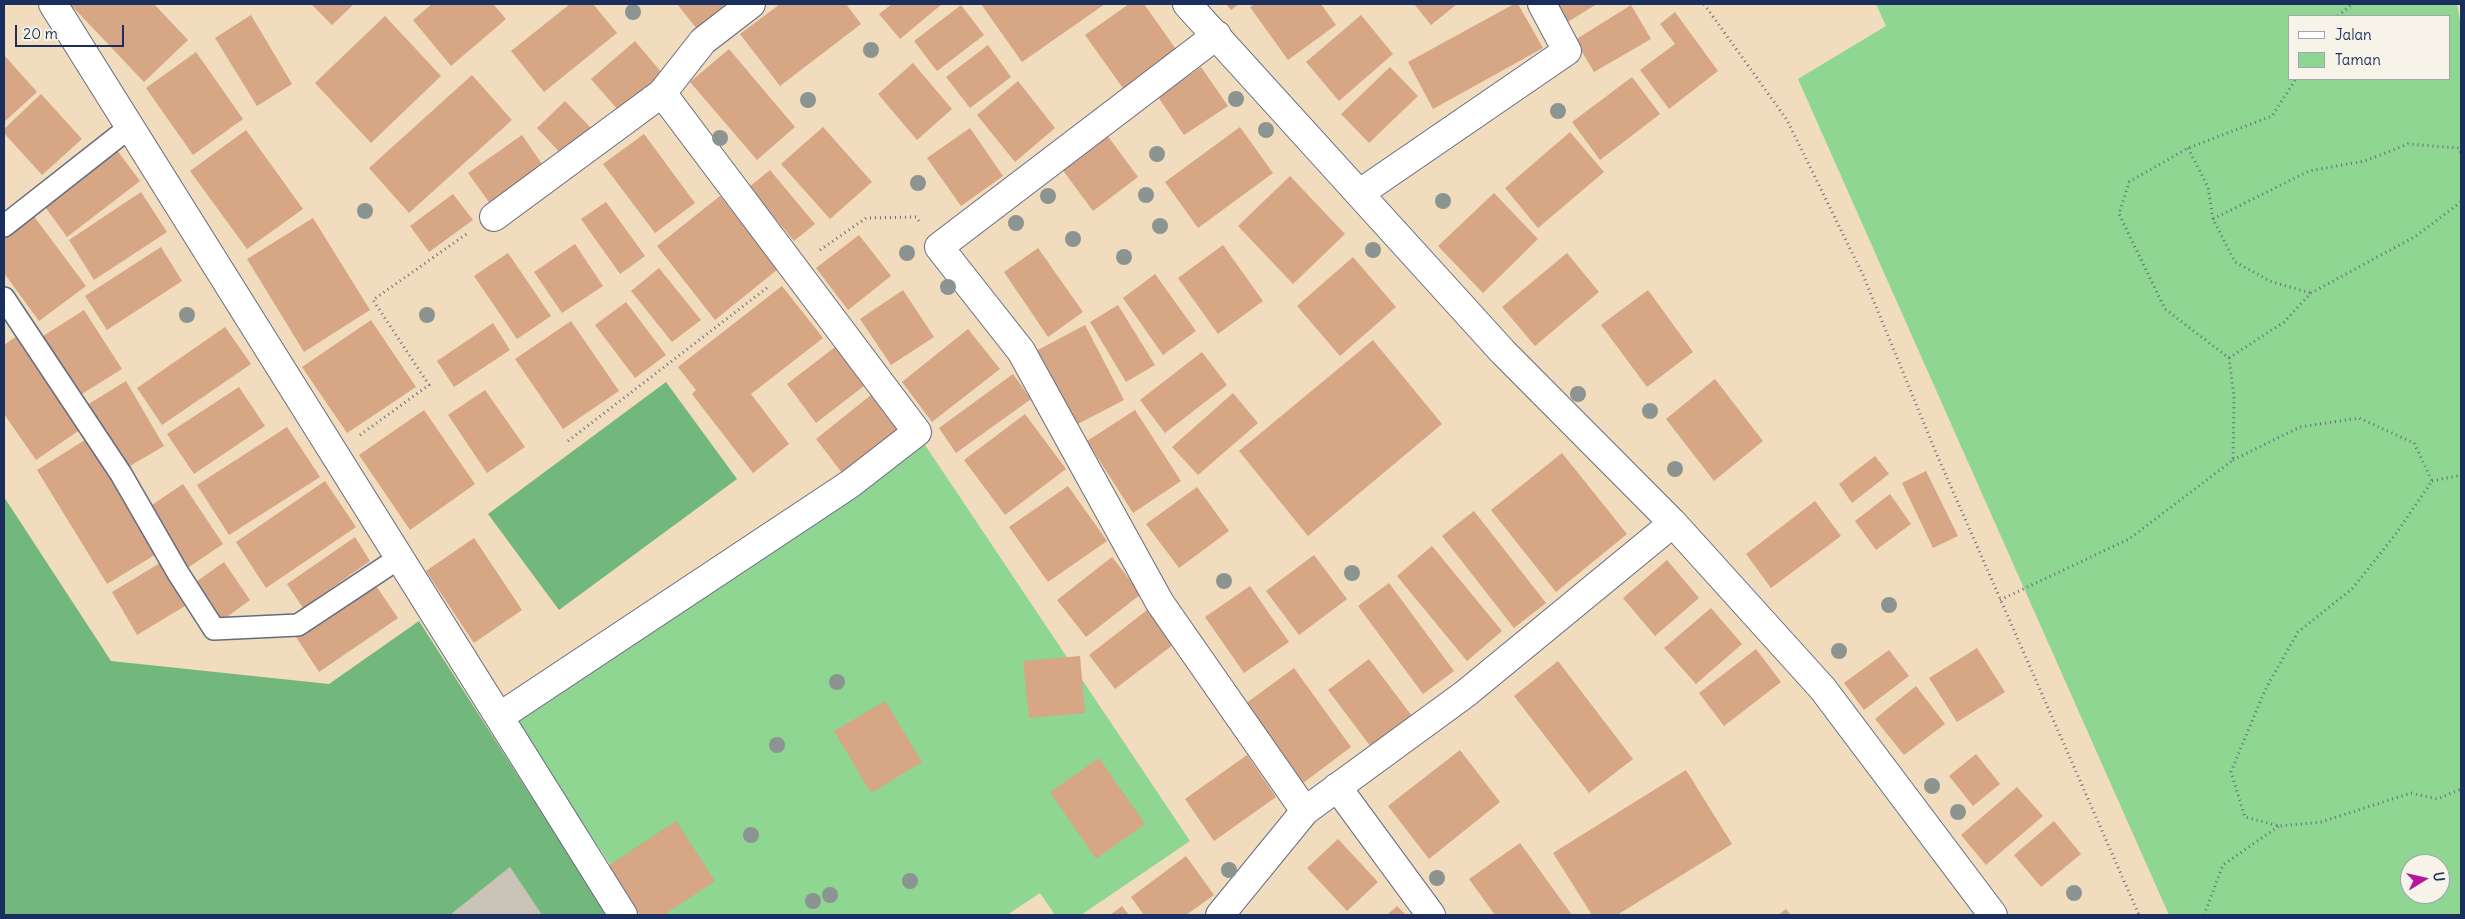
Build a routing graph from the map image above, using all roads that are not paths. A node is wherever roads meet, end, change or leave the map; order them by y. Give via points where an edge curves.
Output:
1 (52, 4) edge
2 (750, 4) edge
3 (1187, 4) edge
4 (1542, 4) edge
5 (1217, 35) junction
6 (662, 93) junction
7 (130, 128) junction
8 (1360, 194) junction
9 (494, 217) road end
10 (4, 226) edge
11 (4, 298) edge
12 (1673, 523) junction
13 (399, 558) junction
14 (499, 717) junction
15 (1337, 787) junction
16 (1305, 811) junction
17 (623, 915) edge
18 (1220, 915) edge
19 (1432, 915) edge
20 (1993, 915) edge

1 - 7 street
2 - 6 street via 703,41
3 - 5 street
4 - 8 street via 1567,50
5 - 8 street
5 - 16 street via 939,247 1021,351 1160,603
6 - 9 street
6 - 14 street via 917,432 850,484
7 - 10 lane
7 - 13 street
8 - 12 street via 1503,352
11 - 13 lane via 121,474 214,628 298,625
12 - 15 street via 1465,694
12 - 20 street via 1823,689
13 - 14 street
14 - 17 street
15 - 16 street
15 - 19 street
16 - 18 street

